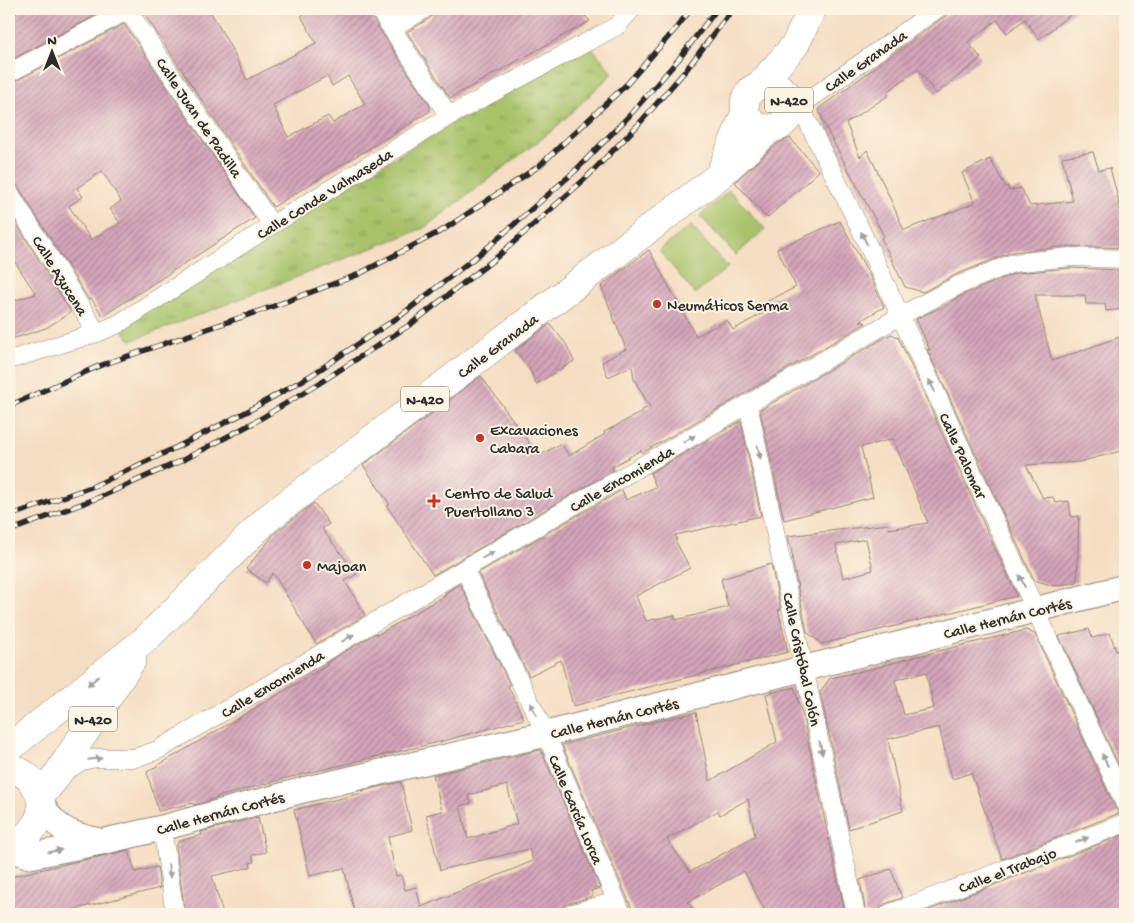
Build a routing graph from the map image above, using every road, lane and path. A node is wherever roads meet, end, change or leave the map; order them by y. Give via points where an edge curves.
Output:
1 (128, 9) edge
2 (379, 9) edge
3 (424, 9) edge
4 (632, 9) edge
5 (812, 9) edge
6 (937, 9) edge
7 (392, 29) junction
8 (795, 45) junction
9 (9, 73) edge
10 (761, 84) junction
11 (793, 102) junction
12 (745, 113) junction
13 (449, 116) junction
14 (770, 130) junction
15 (720, 175) junction
16 (9, 192) edge
17 (272, 225) junction
18 (1125, 259) edge
19 (900, 316) junction
20 (97, 332) junction
21 (9, 360) edge
22 (748, 404) junction
23 (464, 569) junction
24 (1125, 587) edge
25 (1035, 610) junction
26 (145, 640) junction
27 (805, 669) junction
28 (546, 734) junction
29 (9, 748) edge
30 (9, 768) edge
31 (45, 793) junction
32 (1125, 804) edge
33 (1125, 823) edge
34 (162, 828) junction
35 (102, 842) junction
36 (9, 845) edge
37 (9, 849) edge
38 (619, 908) edge
39 (175, 914) edge
40 (570, 914) edge
41 (856, 914) edge
42 (889, 914) edge

1 - 9 street
1 - 17 street, Calle Juan de Padilla
2 - 7 street
3 - 7 street
4 - 13 street, Calle Conde Valmaseda via 617,26
5 - 8 highway, N-420
6 - 11 street, Calle Granada
7 - 13 street
8 - 10 highway, N-420
8 - 11 highway, N-420
10 - 11 highway, N-420 via 776,84
10 - 12 highway, N-420 via 751,90 745,100
11 - 14 highway, N-420 via 788,118
19 -> 11 street, Calle Palomar via 858,226
12 - 14 highway, N-420 via 754,126
12 - 15 highway, N-420
13 - 17 street, Calle Conde Valmaseda
14 - 15 highway, N-420
15 - 26 highway, Calle Granada / N-420 via 267,519
16 - 20 street, Calle Azucena
17 - 20 street, Calle Conde Valmaseda via 118,324
18 - 19 street, Calle Encomienda via 1070,258 1013,263 958,285
19 - 22 street, Calle Encomienda
25 -> 19 street, Calle Palomar
20 - 21 street, Calle Conde Valmaseda
23 -> 22 street, Calle Encomienda
22 -> 27 street, Calle Cristóbal Colón
28 -> 23 street, Calle García Lorca
31 -> 23 street, Calle Encomienda via 82,761 136,758 158,750
24 - 25 main road, Calle Hernán Cortés
25 - 27 main road, Calle Hernán Cortés
32 -> 25 street, Calle Palomar
26 -> 29 highway, N-420
26 - 31 highway, N-420
27 - 28 main road, Calle Hernán Cortés
27 -> 41 street, Calle Cristóbal Colón
28 - 34 main road, Calle Hernán Cortés via 303,790
28 - 38 street, Calle García Lorca
30 - 31 highway via 26,775
31 - 35 main road, Calle Hernán Cortés via 52,820 78,836
31 - 36 highway, N-420 via 38,822 23,840
42 -> 33 street, Calle el Trabajo
34 - 35 main road, Calle Hernán Cortés
34 -> 39 street
37 -> 35 main road, Calle Hernán Cortés via 30,856
38 - 40 street

